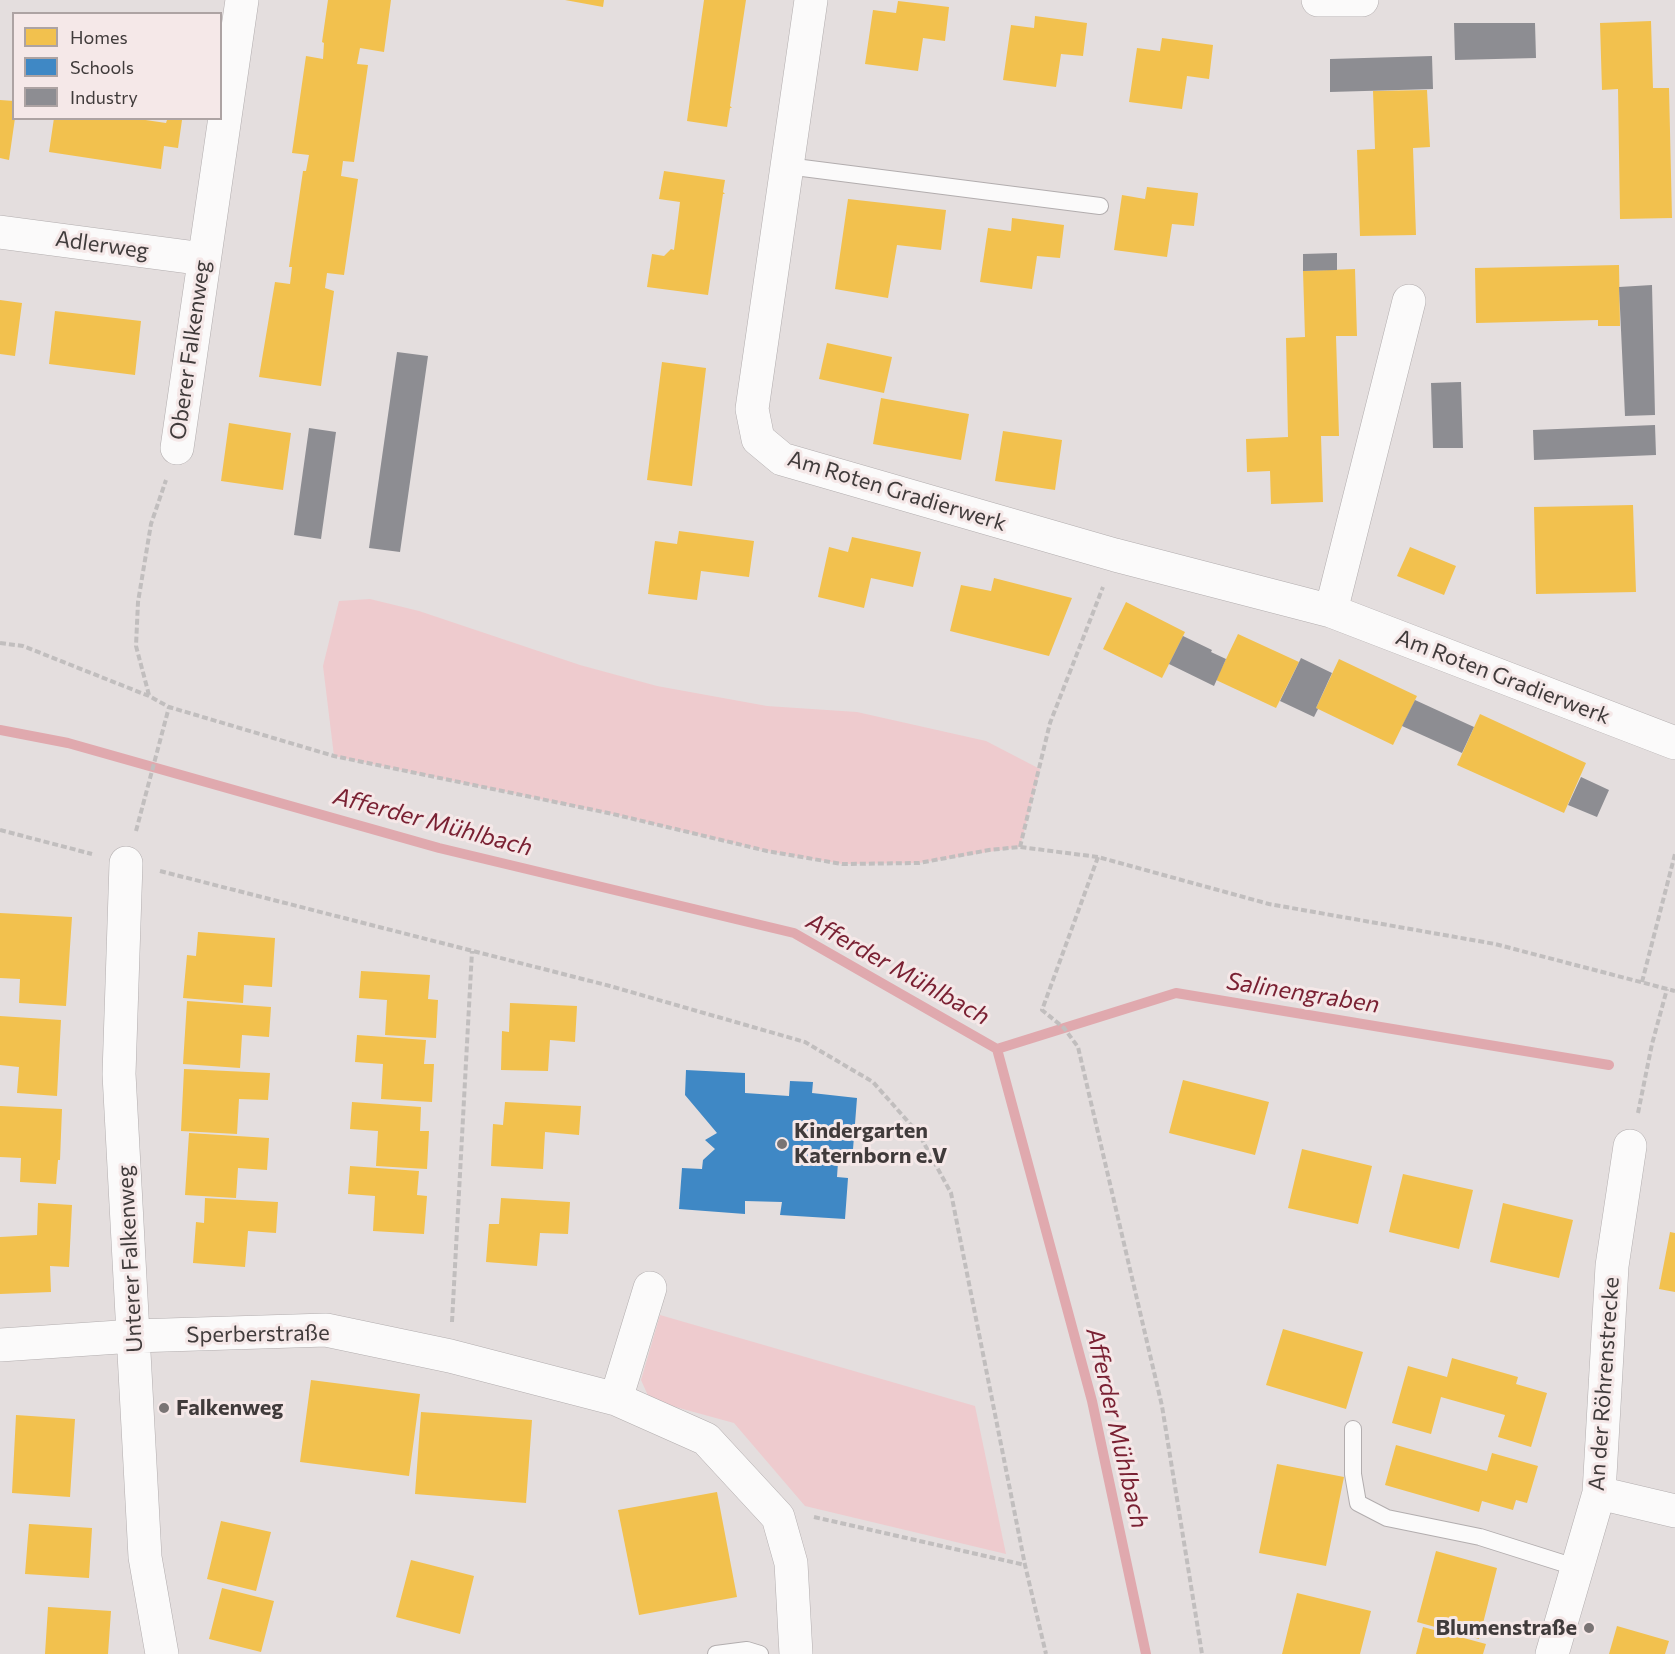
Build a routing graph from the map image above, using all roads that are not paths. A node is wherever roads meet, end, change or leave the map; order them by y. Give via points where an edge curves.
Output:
1 (242, 0) edge
2 (812, 0) edge
3 (1318, 0) edge
4 (1362, 0) edge
5 (787, 166) junction
6 (1100, 206) dead end
7 (0, 232) edge
8 (204, 259) junction
9 (1410, 301) dead end
10 (177, 448) road end
11 (1331, 611) junction
12 (1675, 743) edge
13 (126, 862) road end
14 (1630, 1146) dead end
15 (650, 1288) dead end
16 (134, 1336) junction
17 (0, 1345) edge
18 (616, 1399) junction
19 (1353, 1429) dead end
20 (1599, 1493) junction
21 (1675, 1511) edge
22 (1578, 1569) junction
23 (162, 1654) edge
24 (716, 1654) edge
25 (760, 1654) edge
26 (796, 1654) edge
27 (1552, 1654) edge

1 - 8 street, Oberer Falkenweg
2 - 5 street, Am Roten Gradierwerk
3 - 4 street
5 - 6 lane
5 - 11 street, Am Roten Gradierwerk via 752,409 758,439 782,459 1115,555
7 - 8 street, Adlerweg
8 - 10 street, Oberer Falkenweg
9 - 11 street
11 - 12 street, Am Roten Gradierwerk
13 - 16 street, Unterer Falkenweg via 119,1074
14 - 20 street, An der Röhrenstrecke via 1612,1266
15 - 18 street
16 - 17 street, Sperberstraße
16 - 18 street, Sperberstraße via 326,1330 450,1356
16 - 23 street, Unterer Falkenweg via 145,1557
18 - 26 street, Sperberstraße via 706,1439 778,1517 790,1563
19 - 22 lane via 1353,1474 1359,1503 1388,1518 1480,1538
20 - 21 street
20 - 22 street, An der Röhrenstrecke
22 - 27 street, An der Röhrenstrecke
24 - 25 lane via 747,1650

